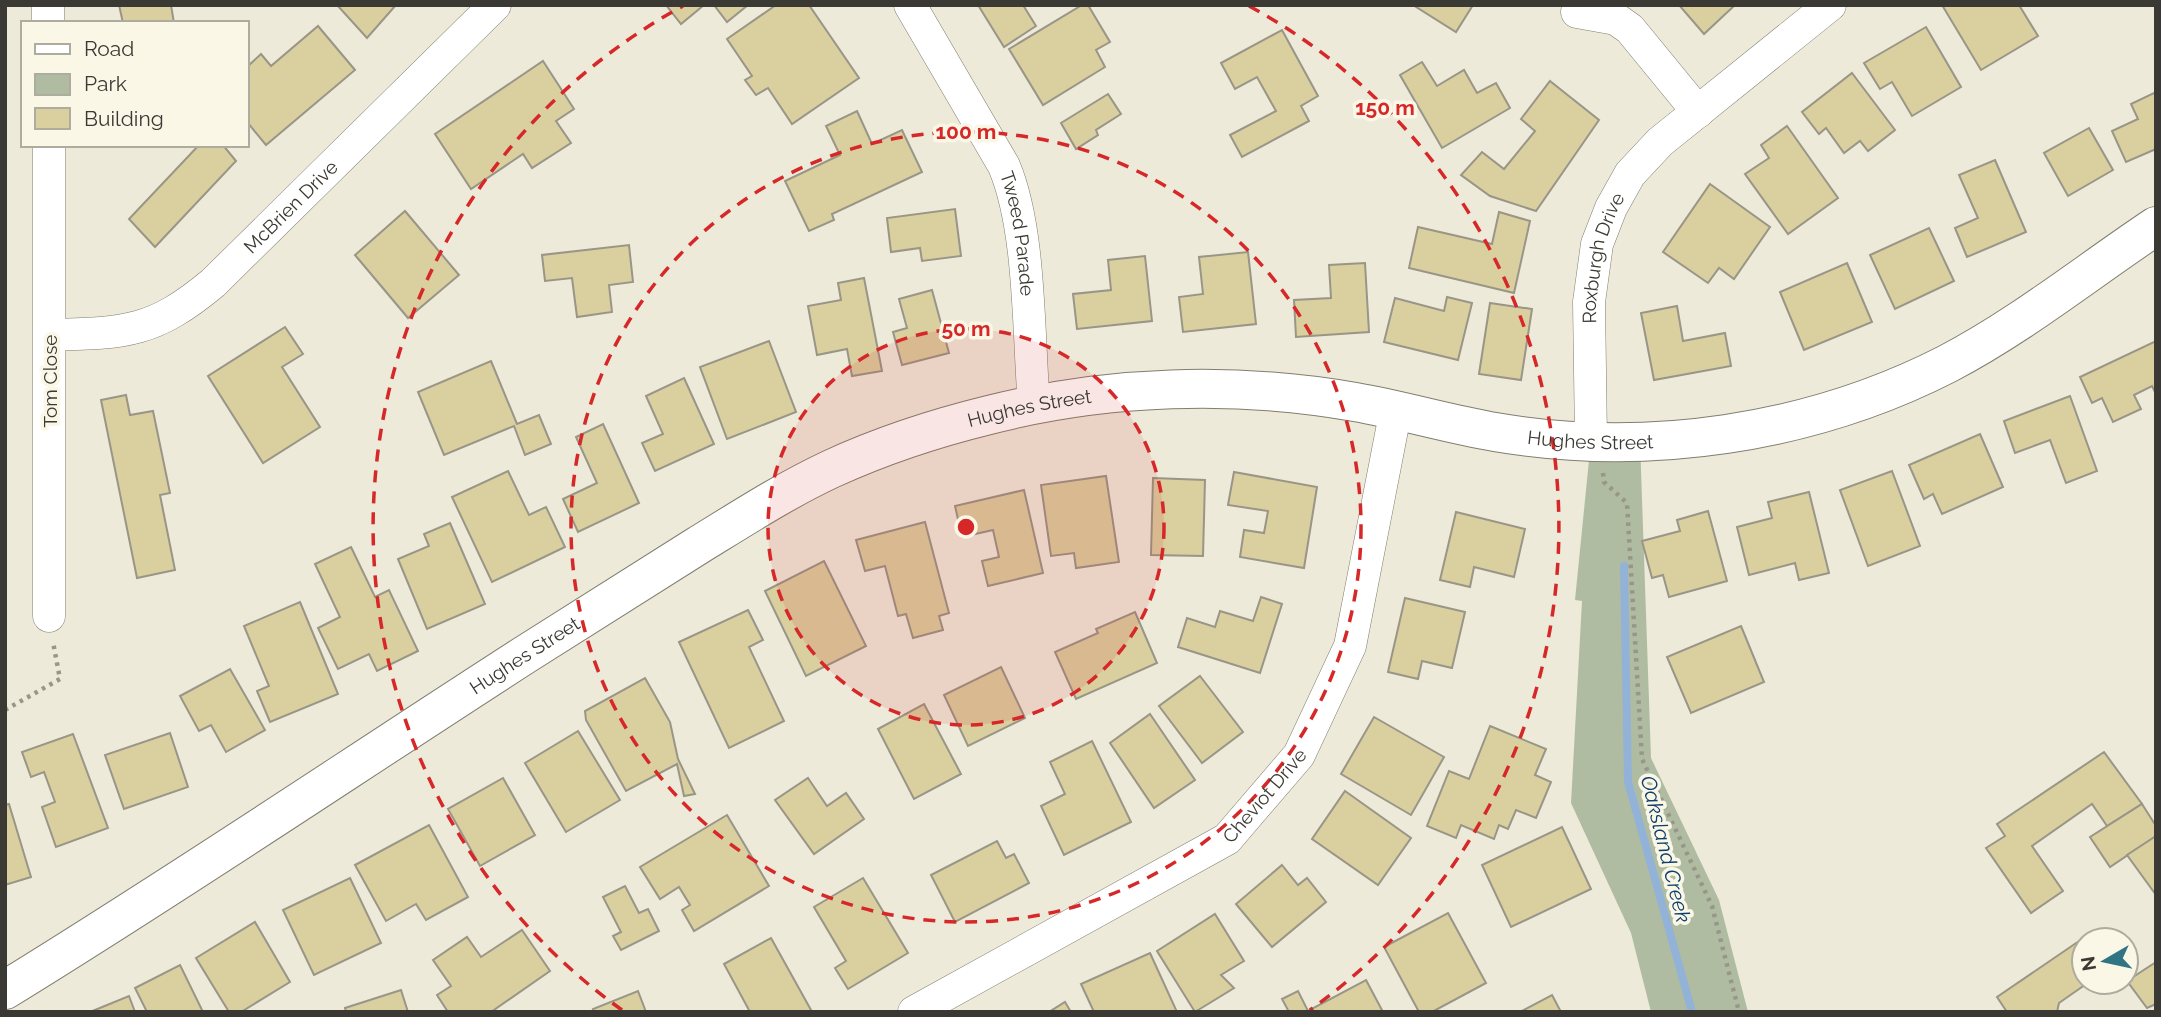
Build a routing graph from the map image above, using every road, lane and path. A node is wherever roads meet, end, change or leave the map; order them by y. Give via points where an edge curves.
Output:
1 (495, 5) edge
2 (910, 5) edge
3 (1830, 5) edge
4 (1577, 12) dead end
5 (1698, 112) junction
6 (49, 147) edge
7 (2156, 226) edge
8 (50, 335) junction
9 (1034, 405) junction
10 (1396, 410) junction
11 (1595, 441) junction
12 (49, 617) joint
13 (5, 710) edge
14 (10, 997) edge
15 (914, 1012) edge
16 (1739, 1012) edge

1 - 8 street, McBrien Drive via 184,307 161,321 130,330
2 - 9 street, Tweed Parade via 1013,186
3 - 5 street, Roxburgh Drive
4 - 5 street via 1616,19 1630,29
5 - 11 street, Roxburgh Drive via 1630,174 1597,244 1589,302
6 - 8 street, Tom Close
7 - 11 street, Hughes Street via 1971,350 1893,388 1772,427 1709,436
8 - 12 street, Tom Close
9 - 10 street, Hughes Street via 1185,388 1287,393
9 - 14 street, Hughes Street via 888,446 778,496 572,625
10 - 11 street, Hughes Street via 1494,432
10 - 15 street, Cheviot Drive via 1350,646 1299,755 1227,839
11 - 16 path via 1604,482 1627,503 1642,759 1712,906
12 - 13 path via 60,679

